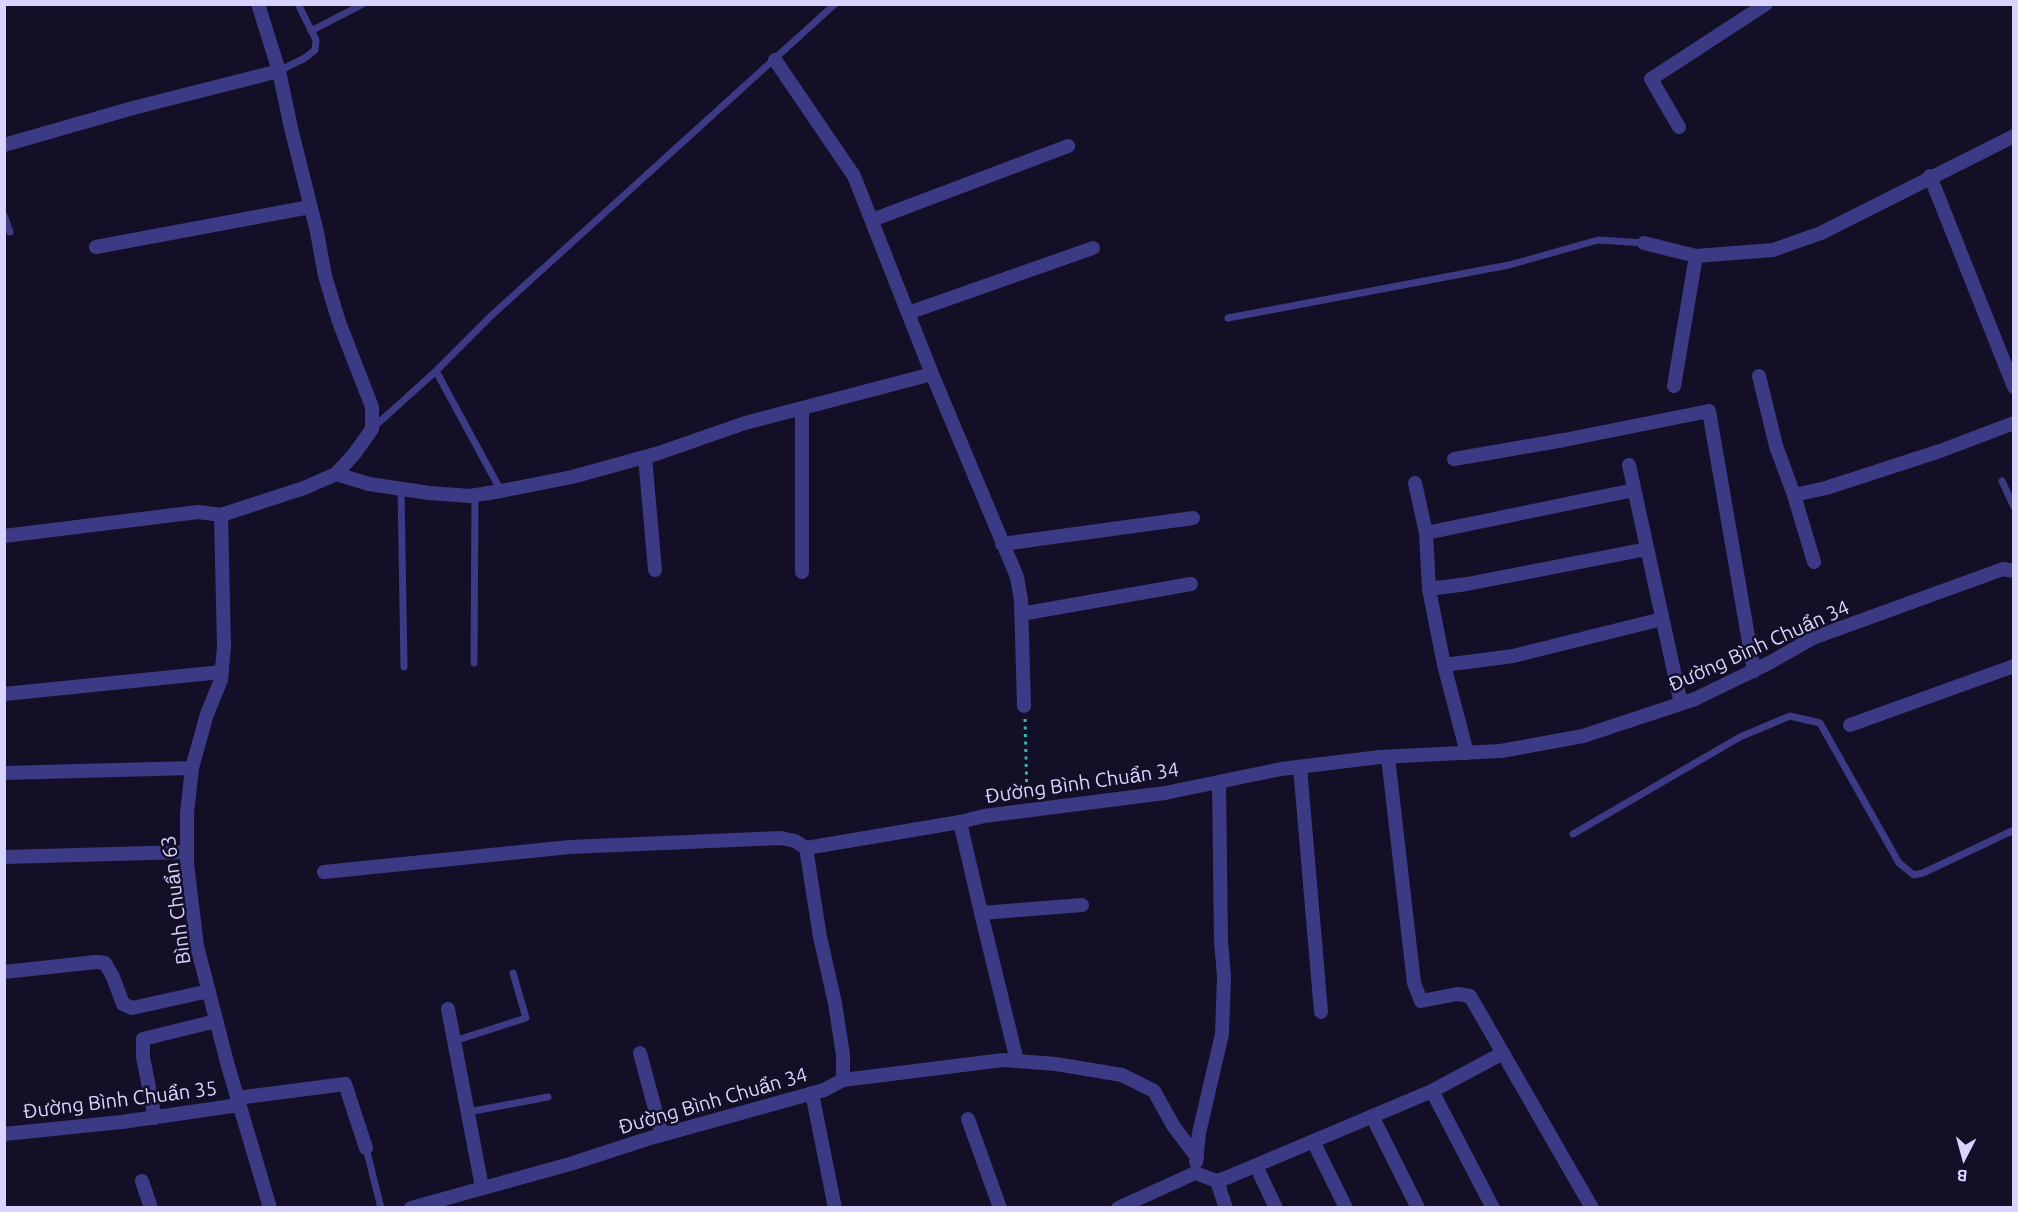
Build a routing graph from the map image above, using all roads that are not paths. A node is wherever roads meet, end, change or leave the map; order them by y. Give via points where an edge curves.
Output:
1 (258, 4) edge
2 (298, 4) edge
3 (363, 4) edge
4 (835, 4) edge
5 (1766, 4) edge
6 (311, 31) junction
7 (775, 60) junction
8 (279, 70) junction
9 (1679, 127) dead end
10 (2013, 136) edge
11 (4, 145) edge
12 (1068, 146) dead end
13 (1930, 176) junction
14 (310, 207) junction
15 (4, 215) edge
16 (872, 220) junction
17 (10, 232) dead end
18 (1644, 243) joint
19 (96, 247) dead end
20 (1094, 248) dead end
21 (1696, 256) junction
22 (908, 313) junction
23 (1228, 318) dead end
24 (436, 371) junction
25 (932, 374) junction
26 (1759, 376) dead end
27 (1674, 386) dead end
28 (2013, 387) edge
29 (802, 408) junction
30 (2013, 423) edge
31 (372, 429) junction
32 (645, 457) junction
33 (1454, 459) dead end
34 (1629, 465) dead end
35 (336, 474) junction
36 (2002, 481) dead end
37 (1415, 483) dead end
38 (401, 489) junction
39 (1634, 490) junction
40 (501, 491) junction
41 (475, 495) junction
42 (1794, 495) junction
43 (2013, 507) edge
44 (221, 515) junction
45 (1193, 518) dead end
46 (1426, 533) junction
47 (4, 536) edge
48 (1002, 544) junction
49 (1647, 549) junction
50 (1814, 562) dead end
51 (655, 570) dead end
52 (2013, 571) edge
53 (802, 572) dead end
54 (1191, 584) dead end
55 (1429, 589) junction
56 (1021, 614) junction
57 (1662, 619) junction
58 (474, 663) dead end
59 (1444, 665) junction
60 (2013, 666) edge
61 (404, 667) dead end
62 (1754, 671) junction
63 (222, 672) junction
64 (4, 694) edge
65 (1681, 704) junction
66 (1024, 706) road end
67 (1850, 725) dead end
68 (1467, 753) junction
69 (1388, 757) junction
70 (1300, 767) junction
71 (192, 768) junction
72 (4, 773) edge
73 (1219, 782) junction
74 (960, 822) junction
75 (2013, 830) edge
76 (1573, 834) dead end
77 (806, 848) junction
78 (187, 852) junction
79 (4, 857) edge
80 (324, 872) dead end
81 (1082, 905) dead end
82 (981, 913) junction
83 (4, 972) edge
84 (513, 973) dead end
85 (208, 991) junction
86 (448, 1009) dead end
87 (1321, 1012) dead end
88 (216, 1021) junction
89 (454, 1041) junction
90 (640, 1053) dead end
91 (1503, 1053) junction
92 (1017, 1061) junction
93 (843, 1080) junction
94 (1432, 1091) junction
95 (812, 1094) junction
96 (548, 1097) dead end
97 (238, 1101) junction
98 (468, 1112) junction
99 (1372, 1116) junction
100 (155, 1118) junction
101 (968, 1119) dead end
102 (4, 1134) edge
103 (662, 1135) junction
104 (1313, 1141) junction
105 (366, 1148) joint
106 (1197, 1157) junction
107 (1256, 1166) junction
108 (1195, 1173) junction
109 (142, 1181) dead end
110 (1216, 1181) junction
111 (483, 1187) junction
112 (151, 1208) edge
113 (270, 1208) edge
114 (381, 1208) edge
115 (411, 1208) edge
116 (835, 1208) edge
117 (1000, 1208) edge
118 (1118, 1208) edge
119 (1226, 1208) edge
120 (1276, 1208) edge
121 (1346, 1208) edge
122 (1419, 1208) edge
123 (1493, 1208) edge
124 (1592, 1208) edge

1 - 8 street
2 - 6 lane
3 - 6 lane
4 - 7 lane
5 - 9 street via 1651,79
6 - 8 lane via 316,40 315,50
7 - 16 street via 854,176
7 - 24 lane via 492,315
8 - 11 street
8 - 14 street
10 - 13 street
12 - 16 street
13 - 21 street via 1821,232 1773,250
13 - 28 street
14 - 19 street
14 - 31 street via 339,322 372,406
15 - 17 lane
16 - 22 street
18 - 21 street
18 - 23 lane via 1598,240 1509,265
20 - 22 street
21 - 27 street
22 - 25 street
24 - 31 lane
24 - 40 lane
25 - 29 street
25 - 48 street
26 - 42 street via 1776,446
29 - 32 street
29 - 53 street
30 - 42 street via 1849,481
31 - 35 street
32 - 40 street
32 - 51 street
33 - 62 street via 1708,411
34 - 39 street
35 - 38 street
35 - 44 street
36 - 43 lane
37 - 46 street
38 - 41 street
38 - 61 lane
39 - 46 street
39 - 49 street
40 - 41 street
41 - 58 lane
42 - 50 street
44 - 47 street via 198,512
44 - 63 street, Bình Chuẩn 63
45 - 48 street
46 - 55 street
48 - 56 street via 1017,577
49 - 55 street
49 - 57 street
52 - 62 street, Đường Bình Chuẩn 34 via 2003,569 1813,638
54 - 56 street
55 - 59 street
56 - 66 street
57 - 59 street via 1513,656
57 - 65 street
59 - 68 street
60 - 67 street
62 - 65 street, Đường Bình Chuẩn 34
63 - 64 street
63 - 71 street, Bình Chuẩn 63
65 - 68 street, Đường Bình Chuẩn 34 via 1583,736
68 - 69 street, Đường Bình Chuẩn 34
69 - 70 street, Đường Bình Chuẩn 34
69 - 91 street via 1414,983 1421,1001 1457,994 1470,996
70 - 73 street, Đường Bình Chuẩn 34
70 - 87 street
71 - 72 street
71 - 78 street, Bình Chuẩn 63
73 - 74 street, Đường Bình Chuẩn 34
73 - 106 street via 1222,1034 1199,1132
74 - 77 street, Đường Bình Chuẩn 34
74 - 82 street
75 - 76 lane via 1914,875 1899,863 1820,723 1790,716 1740,738
77 - 80 street via 781,838 570,847
77 - 93 street via 835,1003
78 - 79 street
78 - 85 street, Bình Chuẩn 63 via 197,946
81 - 82 street
82 - 92 street
83 - 85 street via 105,963 123,1004 132,1008
84 - 89 lane via 526,1018
85 - 88 street, Bình Chuẩn 63
86 - 89 street
88 - 97 street, Bình Chuẩn 63
88 - 100 street via 143,1039
89 - 98 street
90 - 103 street
91 - 94 street
91 - 124 street
92 - 93 street, Đường Bình Chuẩn 34
92 - 106 street, Đường Bình Chuẩn 34 via 1122,1076 1154,1091
93 - 95 street, Đường Bình Chuẩn 34
94 - 99 street
94 - 123 street
95 - 103 street, Đường Bình Chuẩn 34
95 - 116 street
96 - 98 lane
97 - 100 street, Đường Bình Chuẩn 35
97 - 105 street, Đường Bình Chuẩn 35 via 345,1084
97 - 113 street, Bình Chuẩn 63
98 - 111 street
99 - 104 street
99 - 122 street
100 - 102 street, Đường Bình Chuẩn 35
101 - 117 street
103 - 111 street, Đường Bình Chuẩn 34
104 - 107 street
104 - 121 street
105 - 114 lane
106 - 108 street
107 - 110 street
107 - 120 street
108 - 110 street
108 - 118 street
109 - 112 street
110 - 119 street
111 - 115 street, Đường Bình Chuẩn 34

